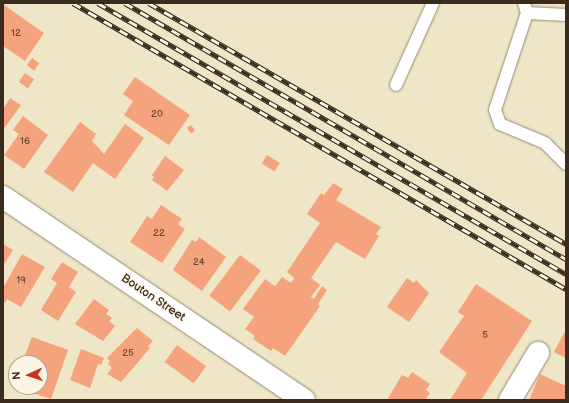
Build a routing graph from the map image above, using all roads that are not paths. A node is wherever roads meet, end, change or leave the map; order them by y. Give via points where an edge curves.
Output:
1 (434, 3) edge
2 (526, 8) edge
3 (566, 15) edge
4 (396, 85) dead end
5 (566, 164) edge
6 (3, 197) edge
7 (538, 353) dead end
8 (304, 400) edge
9 (510, 400) edge

1 - 4 lane
2 - 3 lane
2 - 5 lane via 495,110 500,124 545,143
6 - 8 street, Bouton Street
7 - 9 street

